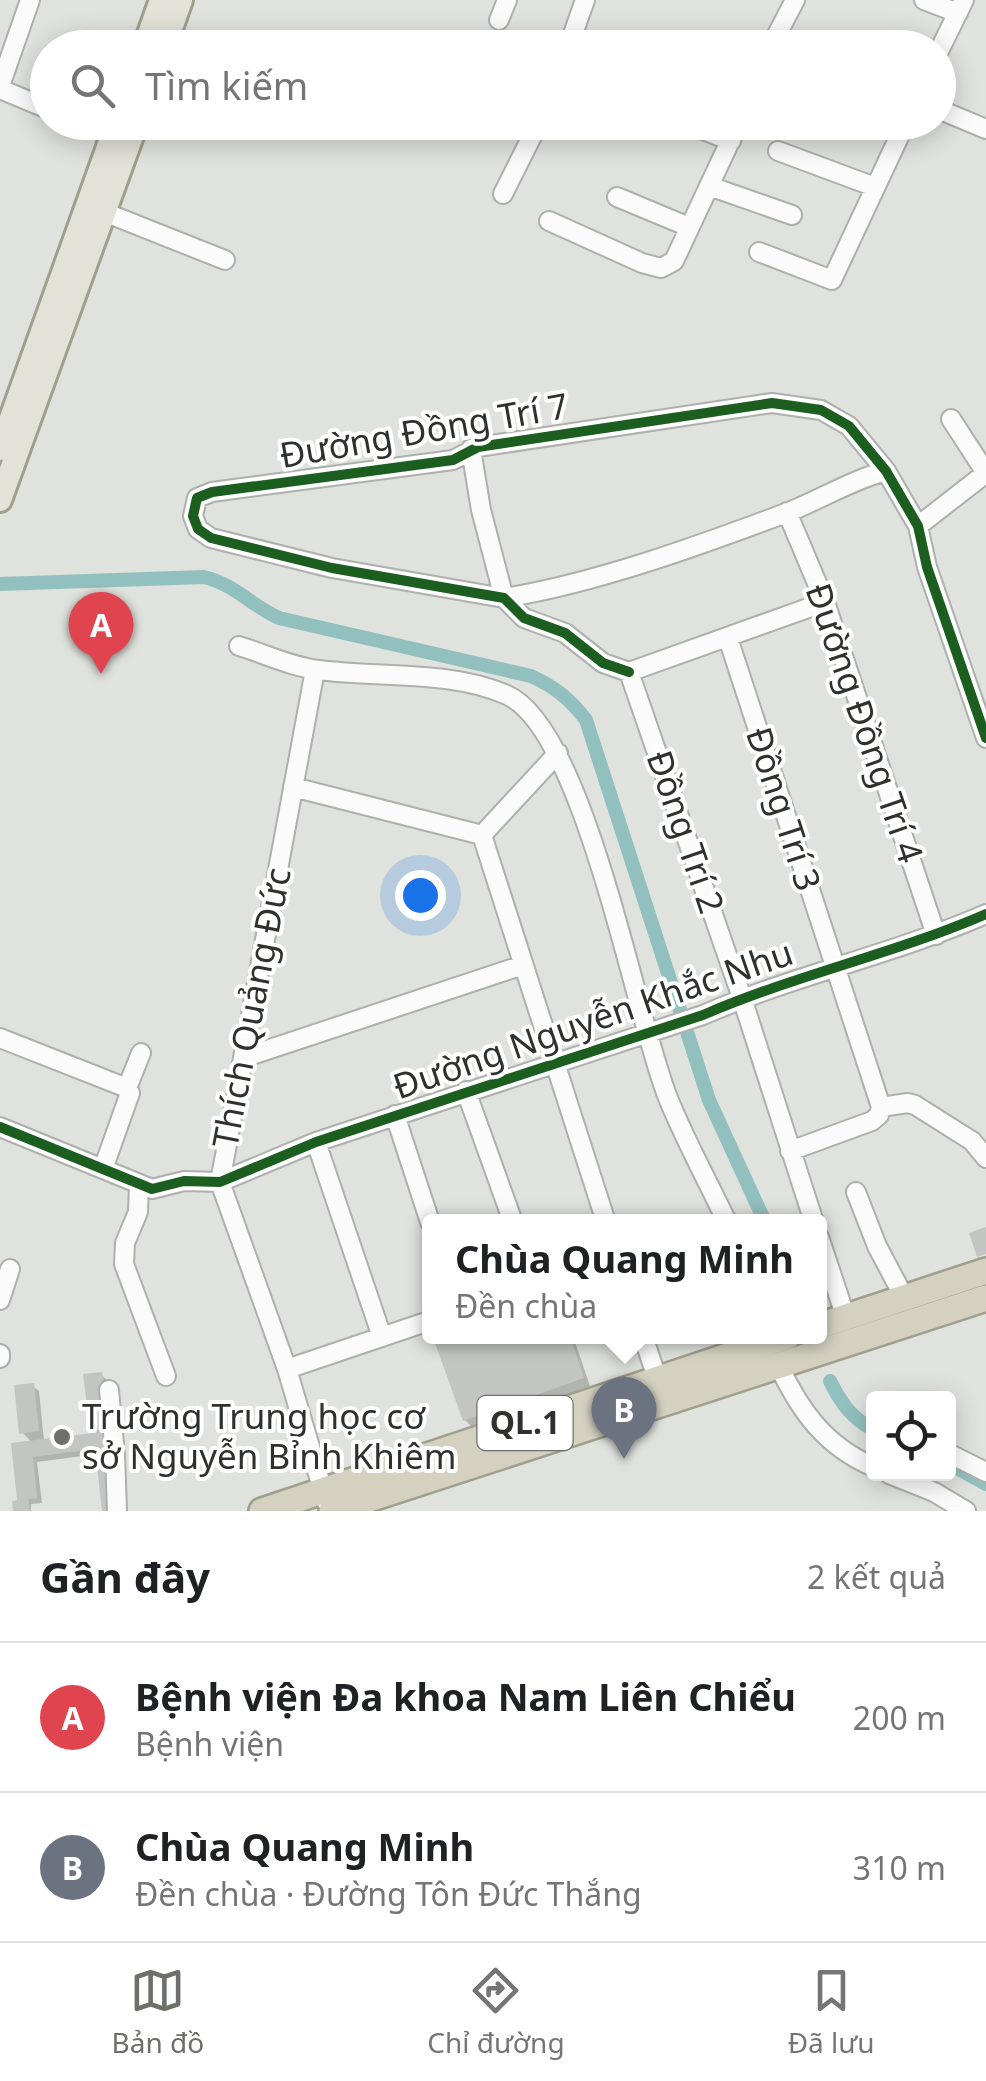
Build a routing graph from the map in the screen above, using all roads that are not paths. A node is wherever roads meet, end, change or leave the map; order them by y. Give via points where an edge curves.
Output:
1 (30, 0) edge
2 (161, 0) edge
3 (181, 0) edge
4 (508, 0) edge
5 (586, 0) edge
6 (924, 0) edge
7 (791, 1) edge
8 (961, 6) edge
9 (499, 20) dead end
10 (150, 30) edge
11 (170, 30) edge
12 (575, 30) edge
13 (778, 30) edge
14 (949, 30) edge
15 (0, 88) edge
16 (30, 101) edge
17 (956, 116) edge
18 (986, 129) edge
19 (110, 140) edge
20 (130, 140) edge
21 (530, 140) edge
22 (898, 140) edge
23 (731, 141) edge
24 (778, 151) dead end
25 (709, 186) junction
26 (876, 187) junction
27 (504, 194) dead end
28 (617, 197) dead end
29 (104, 212) junction
30 (792, 215) dead end
31 (549, 221) dead end
32 (689, 227) junction
33 (760, 252) dead end
34 (225, 260) dead end
35 (951, 419) dead end
36 (0, 449) edge
37 (471, 449) junction
38 (886, 471) junction
39 (986, 473) edge
40 (0, 500) edge
41 (787, 512) junction
42 (918, 526) junction
43 (504, 598) junction
44 (825, 602) junction
45 (728, 638) junction
46 (239, 646) dead end
47 (315, 670) junction
48 (629, 672) junction
49 (986, 738) edge
50 (558, 753) junction
51 (294, 787) junction
52 (482, 835) junction
53 (986, 914) edge
54 (936, 936) junction
55 (524, 966) junction
56 (834, 968) junction
57 (742, 998) junction
58 (653, 1031) junction
59 (0, 1038) edge
60 (141, 1053) dead end
61 (243, 1058) junction
62 (554, 1062) junction
63 (127, 1088) junction
64 (466, 1091) junction
65 (881, 1107) junction
66 (395, 1116) junction
67 (0, 1127) edge
68 (316, 1142) junction
69 (790, 1151) junction
70 (986, 1158) edge
71 (103, 1169) junction
72 (220, 1182) junction
73 (139, 1184) junction
74 (856, 1192) dead end
75 (427, 1214) edge
76 (510, 1214) edge
77 (603, 1214) edge
78 (723, 1214) edge
79 (811, 1214) edge
80 (827, 1261) edge
81 (10, 1270) dead end
82 (986, 1272) edge
83 (986, 1298) edge
84 (905, 1299) junction
85 (0, 1300) edge
86 (846, 1318) junction
87 (422, 1322) edge
88 (827, 1324) edge
89 (827, 1334) edge
90 (382, 1336) junction
91 (646, 1344) edge
92 (779, 1345) edge
93 (287, 1368) junction
94 (166, 1376) dead end
95 (109, 1390) dead end
96 (661, 1390) junction
97 (956, 1457) edge
98 (866, 1462) edge
99 (986, 1472) edge
100 (906, 1481) edge
101 (328, 1504) edge
102 (360, 1506) edge
103 (116, 1511) edge
104 (262, 1511) edge
105 (966, 1511) edge

1 - 15 street
2 - 10 main road
3 - 11 main road
4 - 9 street
5 - 12 street
6 - 8 street
7 - 13 street
8 - 14 street
15 - 16 street
17 - 18 street
19 - 36 main road
20 - 29 main road
21 - 27 street
22 - 26 street
23 - 25 street
24 - 26 street
25 - 30 street
25 - 32 street
26 - 33 street via 832,280
28 - 32 street
29 - 34 street
29 - 40 main road
31 - 32 street via 662,268 674,261
35 - 39 street
37 - 38 street, Đường Đồng Trí 7 via 772,403 821,410 849,426
37 - 43 street
37 - 43 street, Đường Đồng Trí 7 via 453,460 212,492 198,498 194,516 203,535 221,540 332,568
38 - 41 street
38 - 42 street, Đường Đồng Trí 7
39 - 42 street
41 - 43 street via 552,590
41 - 44 street, Đường Đồng Trí 4
42 - 49 street, Đường Đồng Trí 7
43 - 48 street via 524,618 565,633 603,664
44 - 45 street
44 - 54 street, Đường Đồng Trí 4
45 - 48 street
45 - 56 street, Đồng Trí 3
46 - 47 street
47 - 50 street via 494,690 522,703
47 - 51 street, Thích Quảng Đức
48 - 57 street, Đồng Trí 2
50 - 52 street
50 - 58 street
51 - 52 street
51 - 61 street, Thích Quảng Đức
52 - 55 street
53 - 54 street, Đường Nguyễn Khắc Nhu
54 - 56 street, Đường Nguyễn Khắc Nhu
55 - 61 street
55 - 62 street
56 - 57 street, Đường Nguyễn Khắc Nhu
56 - 65 street, Đồng Trí 3
57 - 58 street, Đường Nguyễn Khắc Nhu
57 - 69 street, Đồng Trí 2
58 - 62 street, Đường Nguyễn Khắc Nhu
58 - 78 street via 668,1097
59 - 63 street
60 - 63 street
61 - 72 street, Thích Quảng Đức
62 - 64 street, Đường Nguyễn Khắc Nhu
62 - 77 street
63 - 71 street
64 - 66 street, Đường Nguyễn Khắc Nhu
64 - 76 street
65 - 69 street via 872,1120
65 - 70 street via 915,1106 972,1140
66 - 68 street, Đường Nguyễn Khắc Nhu
66 - 75 street
67 - 71 street
68 - 72 street, Đường Nguyễn Khắc Nhu
68 - 90 street
69 - 79 street, Đồng Trí 2
71 - 73 street
72 - 73 street
72 - 93 street, Thích Quảng Đức
73 - 94 street via 124,1264
74 - 84 street
80 - 86 street
81 - 85 street
82 - 84 highway
83 - 89 highway, QL.1
84 - 86 highway
86 - 88 highway
87 - 90 street
90 - 93 street
91 - 96 street
92 - 96 highway, QL.1
92 - 98 street via 804,1414
93 - 101 street, Thích Quảng Đức
95 - 103 street
96 - 101 highway, QL.1
96 - 102 highway, QL.1
97 - 99 street
100 - 105 street
101 - 102 highway, QL.1
101 - 104 highway, QL.1

